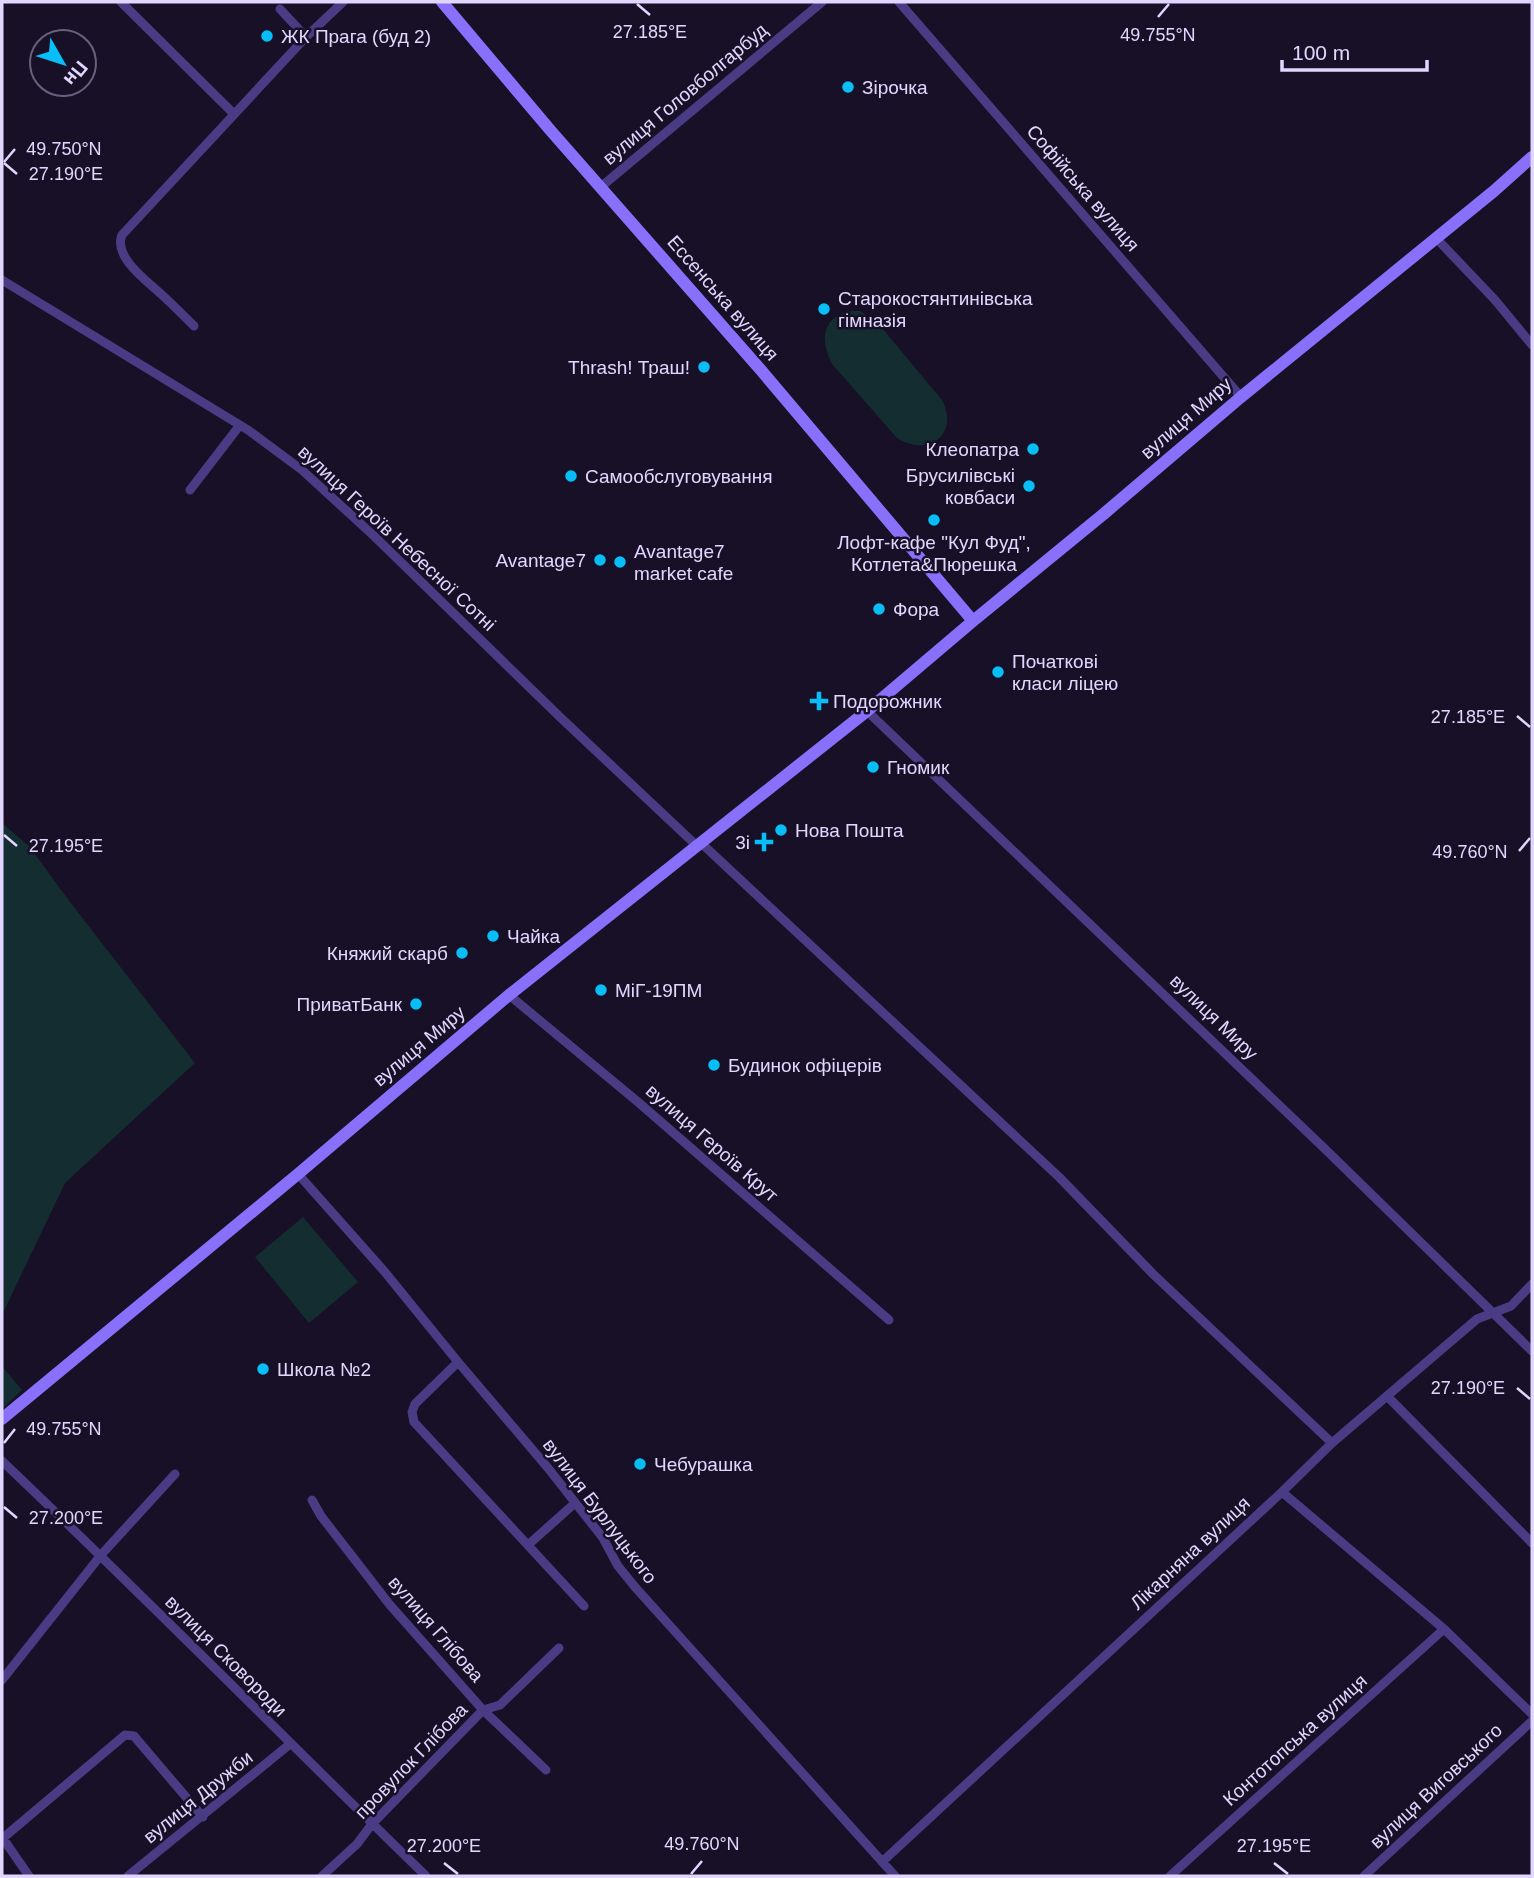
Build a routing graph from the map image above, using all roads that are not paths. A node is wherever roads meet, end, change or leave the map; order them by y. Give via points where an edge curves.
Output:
1 (121, 2) edge
2 (342, 2) edge
3 (442, 2) edge
4 (822, 2) edge
5 (899, 2) edge
6 (281, 9) dead end
7 (306, 37) junction
8 (234, 114) junction
9 (1532, 157) edge
10 (601, 186) junction
11 (1436, 238) junction
12 (2, 280) edge
13 (194, 326) dead end
14 (1532, 345) edge
15 (1241, 397) junction
16 (240, 425) junction
17 (190, 490) dead end
18 (972, 621) junction
19 (867, 711) junction
20 (698, 844) junction
21 (509, 995) junction
22 (298, 1174) junction
23 (1532, 1284) edge
24 (1494, 1313) junction
25 (889, 1320) dead end
26 (1532, 1351) edge
27 (458, 1362) junction
28 (1387, 1396) junction
29 (2, 1419) edge
30 (1332, 1443) junction
31 (2, 1461) edge
32 (175, 1474) dead end
33 (1282, 1492) junction
34 (312, 1500) dead end
35 (575, 1503) junction
36 (1532, 1543) edge
37 (528, 1545) junction
38 (101, 1555) junction
39 (584, 1606) dead end
40 (1444, 1629) junction
41 (559, 1648) dead end
42 (2, 1679) edge
43 (483, 1710) junction
44 (1532, 1714) edge
45 (1532, 1721) edge
46 (290, 1744) junction
47 (547, 1770) dead end
48 (202, 1817) junction
49 (372, 1824) junction
50 (2, 1838) edge
51 (883, 1862) junction
52 (29, 1876) edge
53 (128, 1876) edge
54 (322, 1876) edge
55 (426, 1876) edge
56 (895, 1876) edge
57 (1170, 1876) edge
58 (1364, 1876) edge

1 - 8 street
2 - 7 street
3 - 10 main road, Ессенська вулиця
4 - 10 street, вулиця Головболгарбуд
5 - 15 street, Софійська вулиця
6 - 7 street
7 - 8 street
8 - 13 street via 120,241 135,271
9 - 11 main road, вулиця Миру
10 - 18 main road, Ессенська вулиця
11 - 14 street
11 - 15 main road, вулиця Миру
12 - 16 street, вулиця Героїв Небесної Сотні
15 - 18 main road, вулиця Миру
16 - 17 street
16 - 20 street, вулиця Героїв Небесної Сотні via 302,470
18 - 19 main road, вулиця Миру
19 - 20 main road, вулиця Миру
19 - 24 street, вулиця Миру
20 - 21 main road, вулиця Миру
20 - 30 street, вулиця Героїв Небесної Сотні via 1059,1177 1153,1274
21 - 22 main road, вулиця Миру
21 - 25 street, вулиця Героїв Крут
22 - 27 street, вулиця Бурлуцького
22 - 29 main road, вулиця Миру
23 - 24 street, Лікарняна вулиця via 1511,1306
24 - 26 street, вулиця Миру
24 - 28 street, Лікарняна вулиця via 1477,1319
27 - 35 street, вулиця Бурлуцького
27 - 37 street via 415,1404 414,1422
28 - 30 street, Лікарняна вулиця
28 - 36 street
30 - 33 street, Лікарняна вулиця
31 - 38 street, вулиця Сковороди
32 - 38 street
33 - 40 street
33 - 51 street, Лікарняна вулиця
34 - 43 street, вулиця Глібова via 390,1605
35 - 37 street
35 - 51 street, вулиця Бурлуцького via 635,1587
37 - 39 street
38 - 42 street
38 - 46 street, вулиця Сковороди
40 - 44 street
40 - 57 street, Контотопська вулиця
41 - 43 street, провулок Глібова via 500,1706
43 - 47 street, вулиця Глібова
43 - 49 street, провулок Глібова
45 - 58 street, вулиця Виговського
46 - 48 street, вулиця Дружби
46 - 49 street, вулиця Сковороди
48 - 50 street via 134,1736 125,1735
48 - 53 street, вулиця Дружби
49 - 54 street, провулок Глібова
49 - 55 street, вулиця Сковороди
50 - 52 street
51 - 56 street, вулиця Бурлуцького

